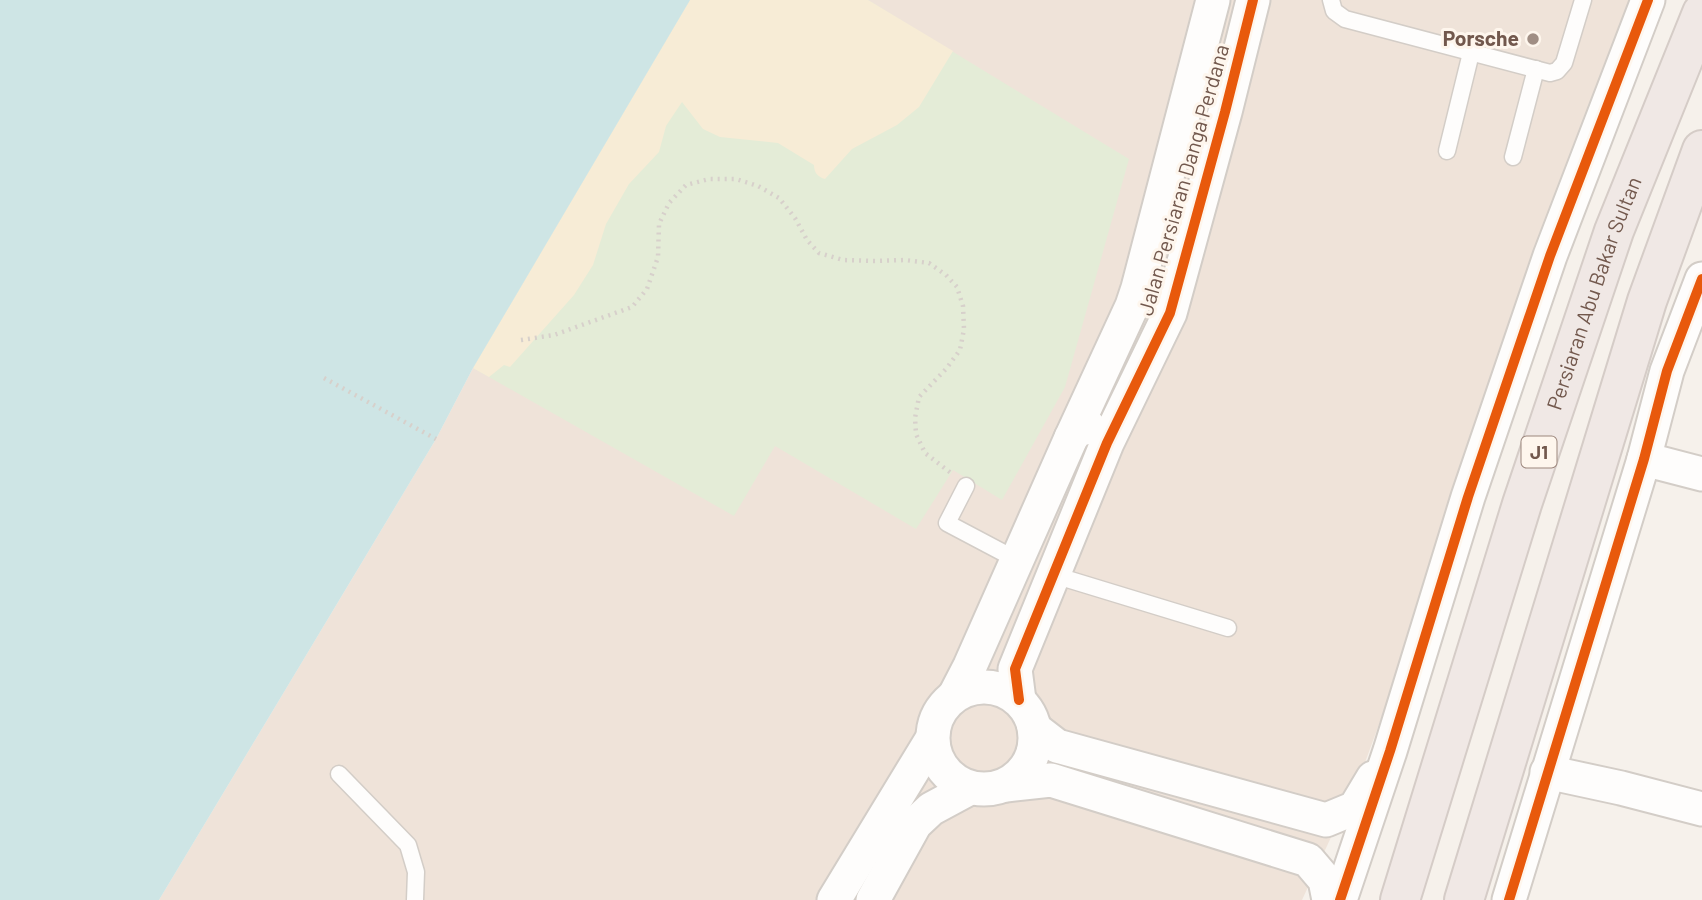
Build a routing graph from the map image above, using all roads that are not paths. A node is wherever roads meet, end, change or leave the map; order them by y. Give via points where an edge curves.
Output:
1 (1213, 0) edge
2 (1253, 0) edge
3 (1331, 0) edge
4 (1583, 0) edge
5 (1648, 0) edge
6 (1702, 13) edge
7 (1471, 53) junction
8 (1536, 69) junction
9 (1702, 150) edge
10 (1447, 151) dead end
11 (1513, 157) dead end
12 (1702, 279) edge
13 (1071, 438) junction
14 (1107, 443) junction
15 (1644, 459) junction
16 (1702, 474) edge
17 (966, 485) road end
18 (1017, 559) junction
19 (1054, 575) junction
20 (1228, 628) dead end
21 (955, 695) junction
22 (1019, 700) junction
23 (1035, 729) junction
24 (932, 739) junction
25 (1390, 751) junction
26 (1547, 772) junction
27 (339, 774) dead end
28 (1006, 785) junction
29 (970, 788) junction
30 (1702, 809) edge
31 (415, 900) edge
32 (834, 900) edge
33 (873, 900) edge
34 (1329, 900) edge
35 (1340, 900) edge
36 (1400, 900) edge
37 (1464, 900) edge
38 (1509, 900) edge

1 - 13 street, Jalan Persiaran Danga Perdana via 1135,297
2 - 14 street, Jalan Persiaran Danga Perdana via 1170,313
3 - 7 lane via 1334,11 1345,19
4 - 8 lane via 1564,63 1550,73
5 - 25 street via 1550,256 1468,497
6 - 36 highway, Persiaran Abu Bakar Sultan / J1 via 1614,231 1522,504
7 - 8 lane
7 - 10 lane
8 - 11 lane
9 - 37 highway via 1638,327
12 - 15 street via 1667,371
13 - 14 street via 1087,426 1103,433
13 - 18 street, Jalan Persiaran Danga Perdana
14 - 19 street, Jalan Persiaran Danga Perdana
15 - 16 street
15 - 26 street
17 - 18 lane via 947,523
18 - 21 street, Jalan Persiaran Danga Perdana
19 - 20 lane
19 - 22 street, Jalan Persiaran Danga Perdana via 1015,669
21 - 22 street via 988,686
21 - 24 street via 942,706
22 - 23 street
23 - 25 street via 1057,746 1326,820 1355,808
23 - 28 street via 1031,761
24 - 29 street via 943,770
24 - 32 street
25 - 35 street
26 - 30 street
26 - 38 street
27 - 31 lane via 408,845 416,872
28 - 29 street via 989,790
28 - 34 street via 1051,780 1308,860 1325,880
29 - 33 street via 931,809 915,824

